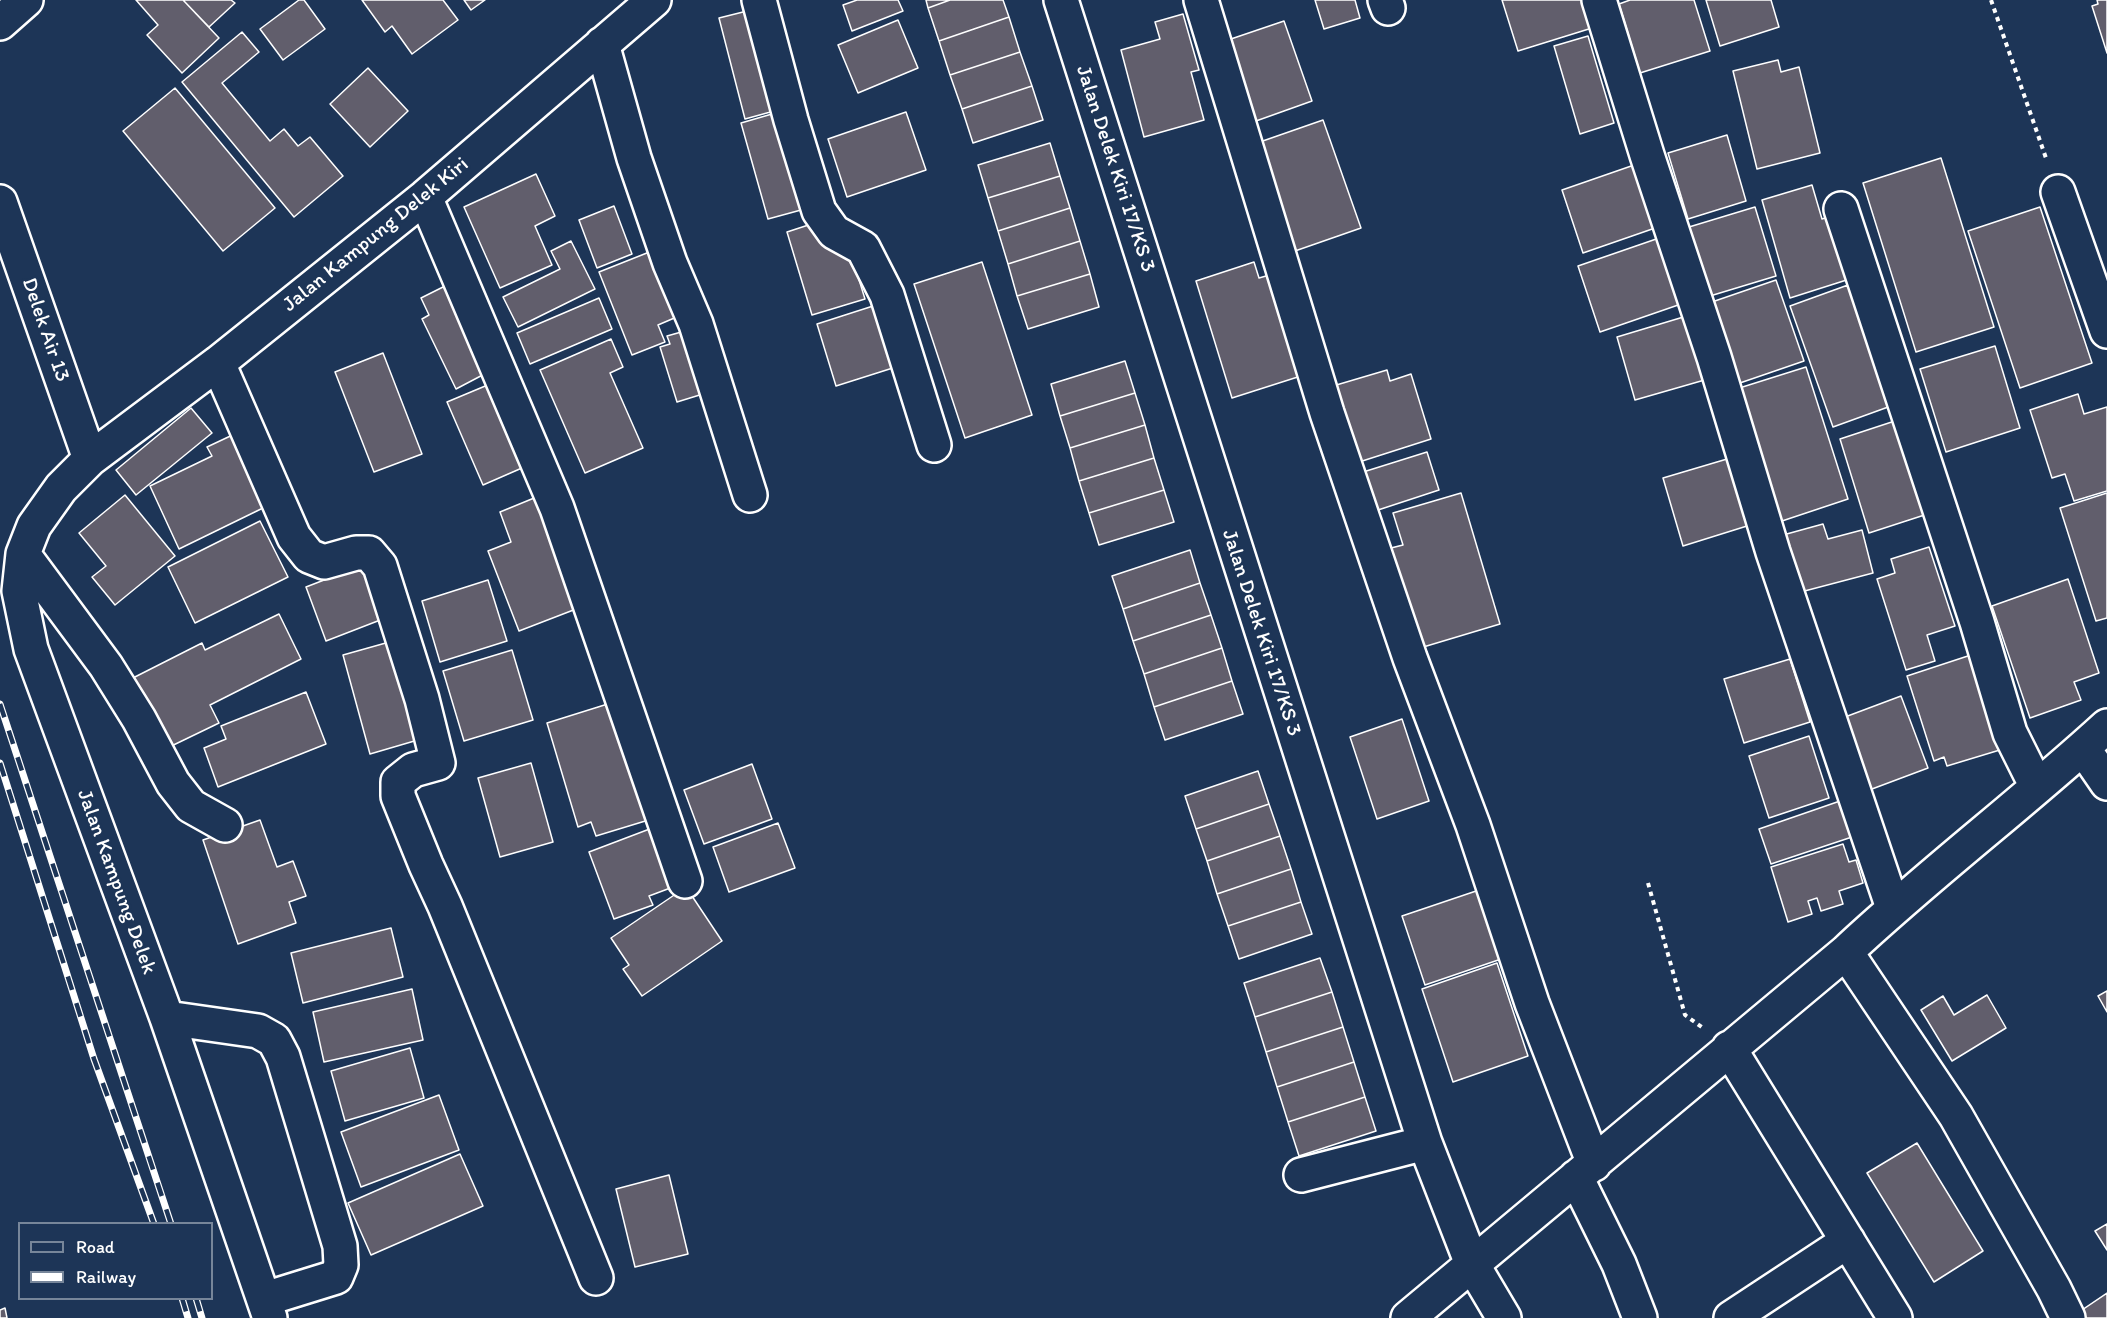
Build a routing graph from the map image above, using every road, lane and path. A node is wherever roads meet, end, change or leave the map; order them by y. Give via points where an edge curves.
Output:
1 (26, 0) edge
2 (654, 0) edge
3 (759, 0) edge
4 (1061, 0) edge
5 (1201, 0) edge
6 (1599, 0) edge
7 (1991, 0) edge
8 (0, 24) edge
9 (602, 44) junction
10 (2058, 192) joint
11 (425, 197) junction
12 (0, 202) edge
13 (1841, 209) dead end
14 (2107, 332) edge
15 (218, 363) junction
16 (934, 445) dead end
17 (90, 459) junction
18 (750, 495) dead end
19 (23, 554) junction
20 (2107, 726) edge
21 (2083, 748) junction
22 (2107, 783) edge
23 (2037, 787) junction
24 (225, 825) dead end
25 (685, 881) dead end
26 (1648, 883) dead end
27 (1893, 908) junction
28 (1845, 952) junction
29 (167, 1018) junction
30 (1729, 1048) junction
31 (1425, 1143) junction
32 (1586, 1171) junction
33 (1301, 1175) dead end
34 (1848, 1241) junction
35 (1472, 1264) junction
36 (596, 1278) dead end
37 (268, 1309) edge
38 (1408, 1318) edge
39 (1504, 1318) edge
40 (1640, 1318) edge
41 (1731, 1318) edge
42 (1895, 1318) edge
43 (2068, 1318) edge

1 - 8 street
2 - 9 street, Jalan Kampung Delek Kiri
3 - 16 street via 819,212 834,232 862,248 887,295
4 - 31 street, Jalan Delek Kiri 17/KS 3
5 - 32 street via 1327,413 1410,658 1473,825
6 - 27 street via 1773,552
7 - 10 path
9 - 11 street, Jalan Kampung Delek Kiri
9 - 18 street via 634,158 670,263 696,324
10 - 14 street
11 - 15 street, Jalan Kampung Delek Kiri
11 - 25 street via 557,508
12 - 17 street, Delek Air 13
13 - 23 street via 2010,733
15 - 17 street, Jalan Kampung Delek Kiri
15 - 36 street via 294,537 309,556 324,562 369,553 380,566 438,763 412,770 398,782 398,796
17 - 19 street, Jalan Kampung Delek via 61,488 34,526
19 - 24 street via 106,666 172,783 191,806
19 - 29 street, Jalan Kampung Delek via 18,591 31,649
20 - 21 street
21 - 22 street
21 - 23 street
23 - 27 street
26 - 30 path via 1685,1015
27 - 28 street
28 - 30 street
28 - 43 street via 1956,1116
29 - 37 street, Jalan Kampung Delek
29 - 37 street via 258,1031 274,1040 283,1057 340,1246 341,1264 336,1277
30 - 32 street
30 - 34 street
31 - 33 street
31 - 35 street, Jalan Delek Kiri 17/KS 3
32 - 35 street
32 - 40 street
34 - 41 street
34 - 42 street
35 - 38 street
35 - 39 street, Jalan Delek Kiri 17/KS 3

